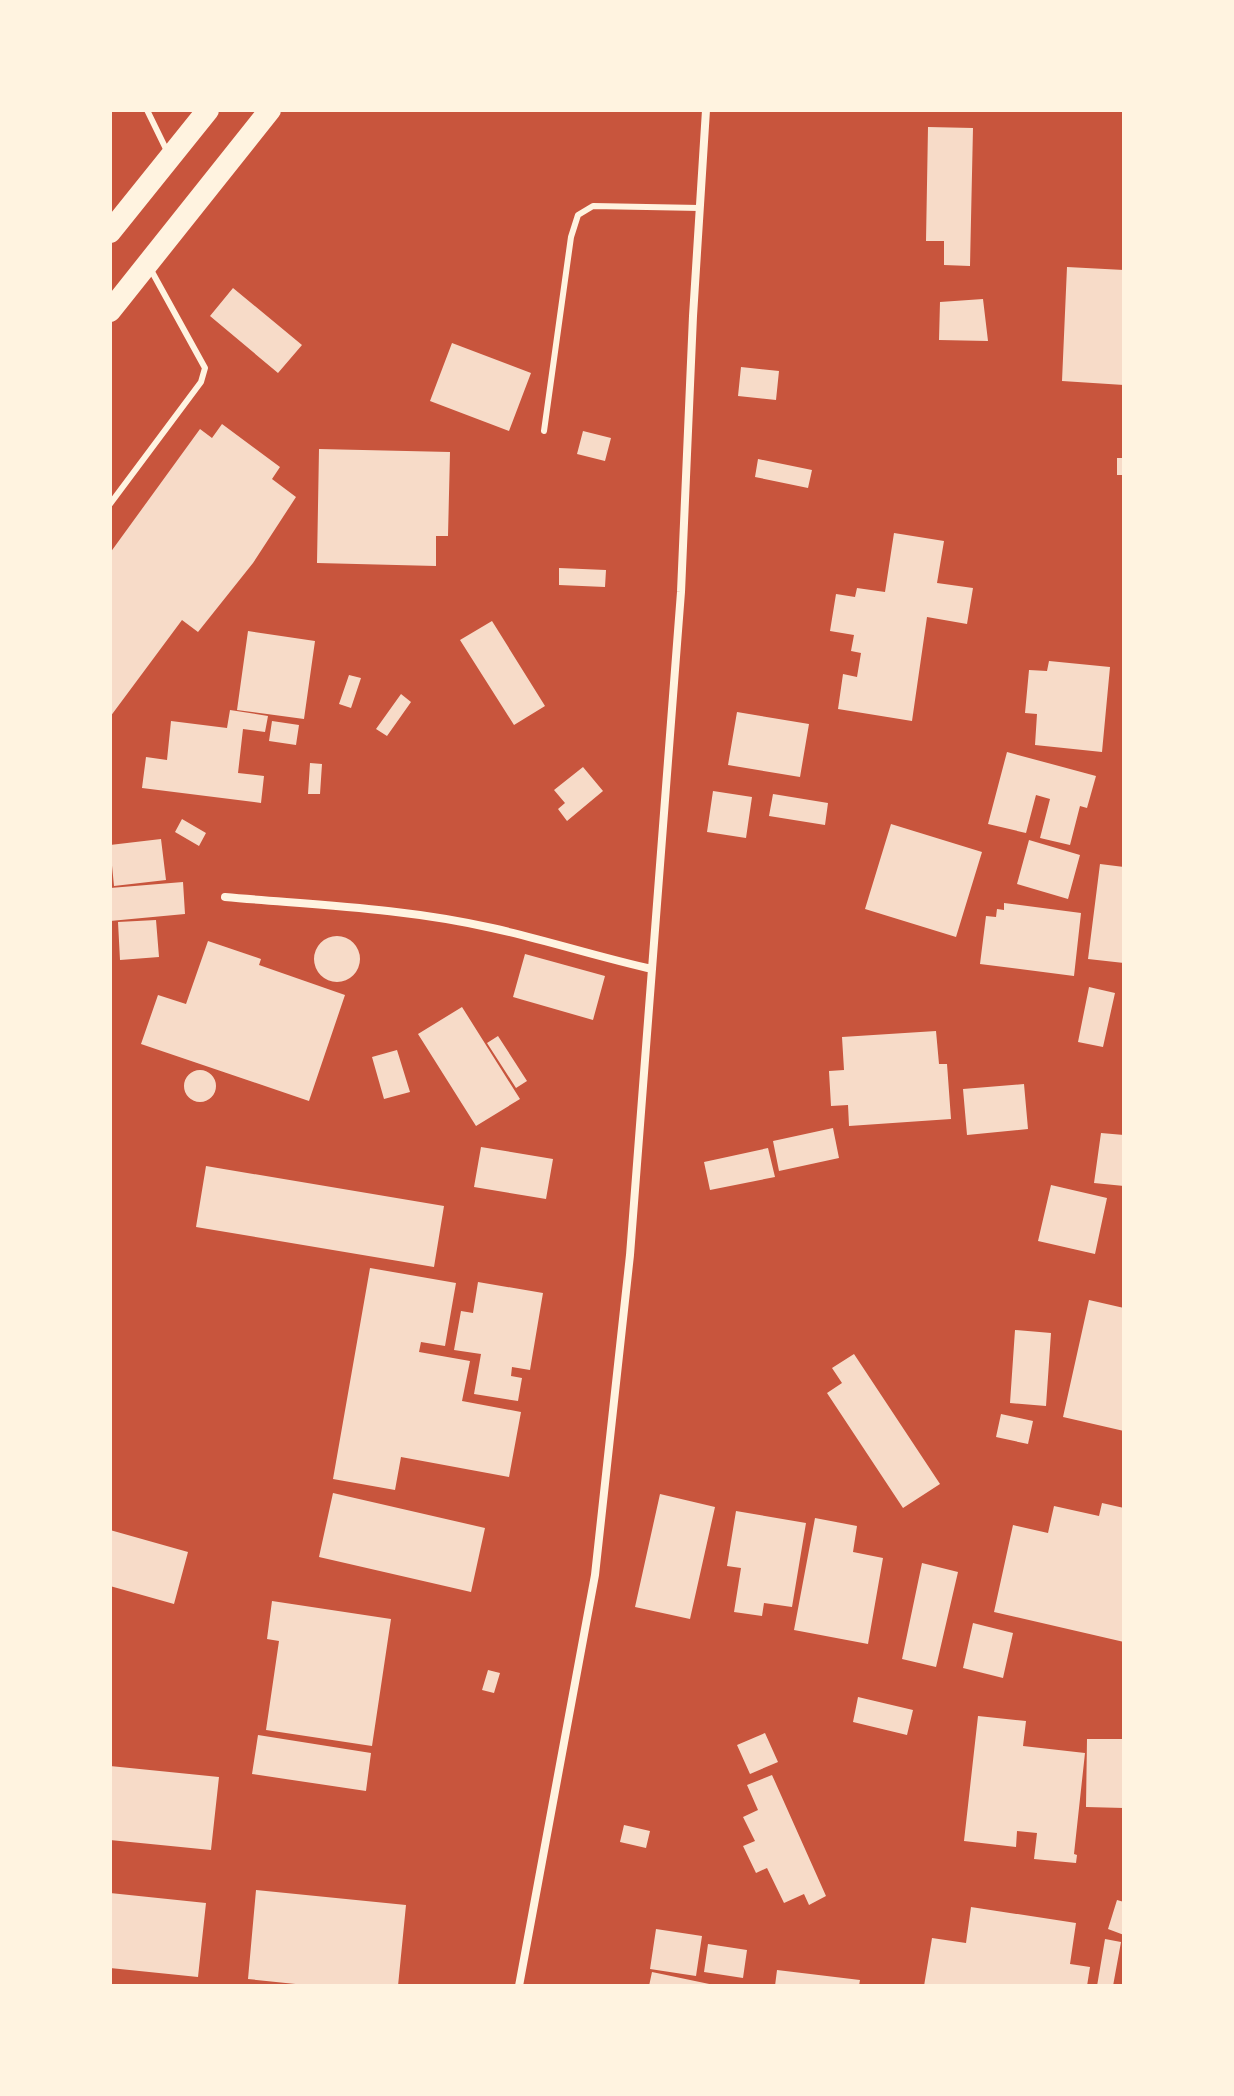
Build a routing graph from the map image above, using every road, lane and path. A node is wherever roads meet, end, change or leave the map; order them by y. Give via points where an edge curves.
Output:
1 (147, 110) edge
2 (208, 110) edge
3 (270, 110) edge
4 (706, 110) edge
5 (171, 157) junction
6 (700, 208) junction
7 (110, 232) edge
8 (147, 264) junction
9 (110, 311) edge
10 (544, 431) dead end
11 (110, 504) edge
12 (225, 897) dead end
13 (652, 969) junction
14 (519, 1986) edge

1 - 5 lane
2 - 5 highway
3 - 8 highway
4 - 6 street
5 - 7 highway
6 - 10 lane via 593,206 578,215
6 - 13 street via 681,592
8 - 9 highway
8 - 11 lane via 205,368 201,382
12 - 13 street via 434,918
13 - 14 street via 630,1255 595,1575

